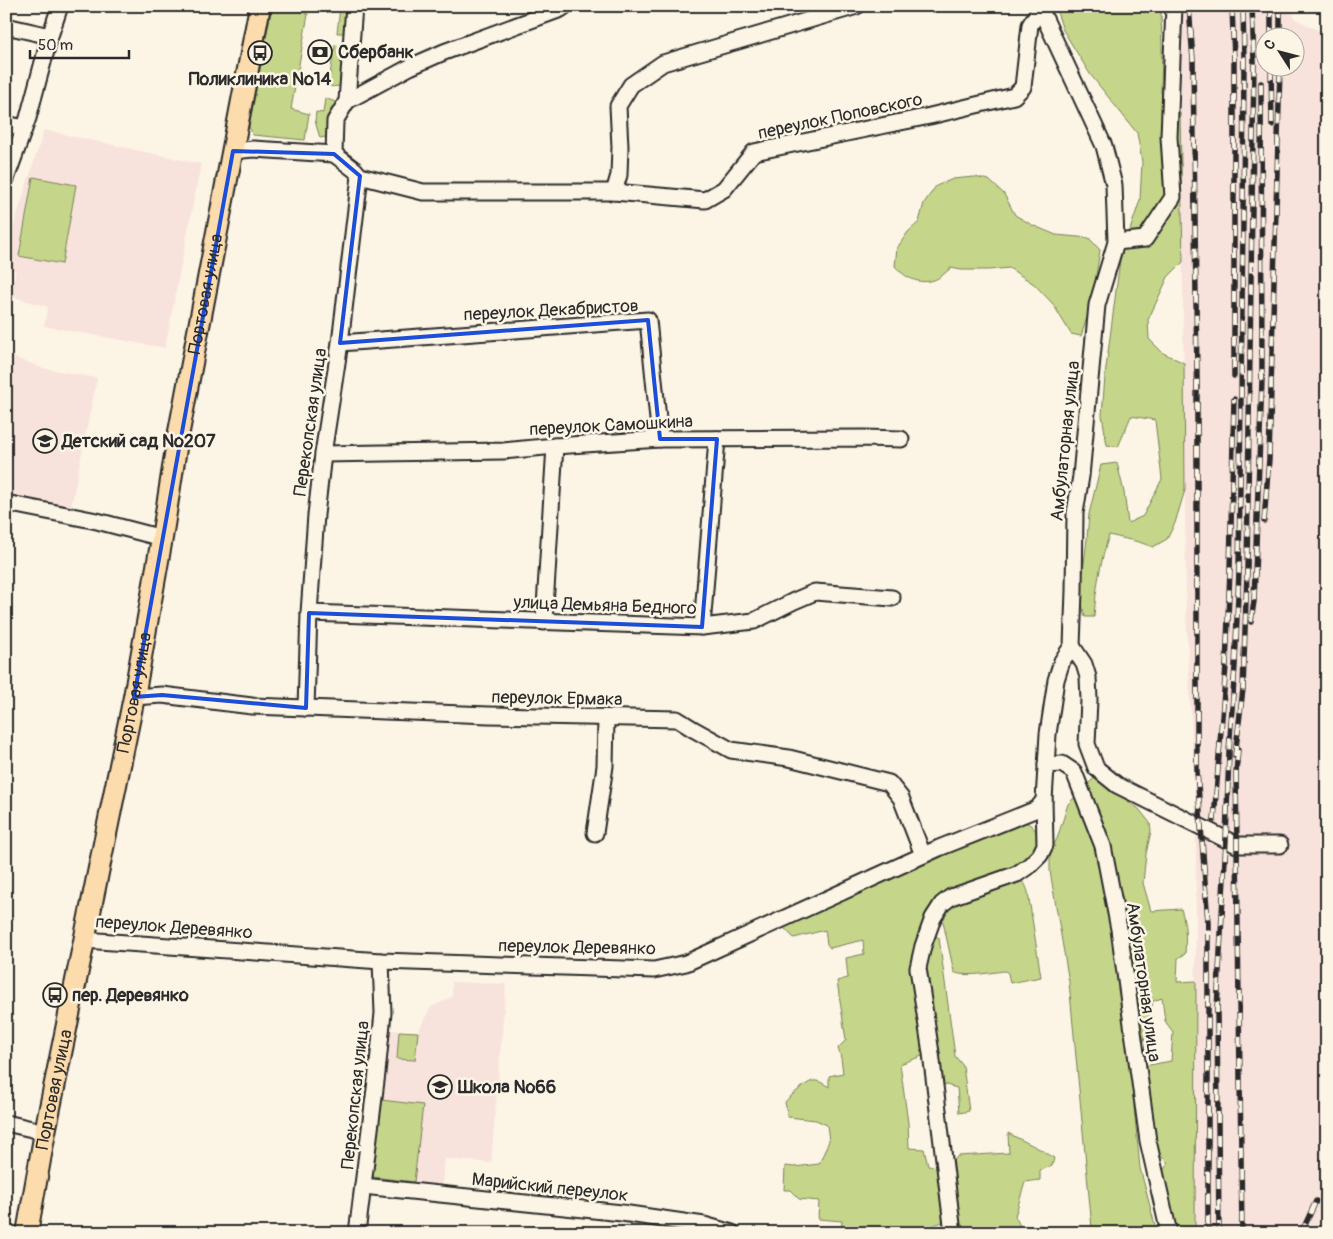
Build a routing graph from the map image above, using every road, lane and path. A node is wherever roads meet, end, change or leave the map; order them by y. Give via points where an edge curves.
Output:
1 (60, 6) edge
2 (260, 6) edge
3 (354, 6) edge
4 (565, 6) edge
5 (857, 6) edge
6 (1174, 6) edge
7 (1039, 8) edge
8 (6, 26) edge
9 (50, 36) junction
10 (347, 101) junction
11 (6, 124) edge
12 (24, 128) junction
13 (233, 151) junction
14 (334, 154) junction
15 (360, 176) junction
16 (6, 179) edge
17 (614, 192) junction
18 (1116, 242) junction
19 (340, 343) junction
20 (660, 439) junction
21 (717, 439) junction
22 (901, 439) dead end
23 (554, 446) junction
24 (323, 454) junction
25 (6, 503) edge
26 (162, 538) junction
27 (892, 598) dead end
28 (309, 613) junction
29 (544, 622) junction
30 (702, 627) junction
31 (1072, 646) junction
32 (134, 697) junction
33 (306, 708) junction
34 (606, 718) junction
35 (1046, 766) junction
36 (1040, 805) junction
37 (595, 833) dead end
38 (1280, 845) dead end
39 (923, 855) junction
40 (84, 940) junction
41 (381, 961) junction
42 (6, 1123) edge
43 (45, 1132) junction
44 (363, 1186) junction
45 (27, 1233) edge
46 (357, 1233) edge
47 (732, 1233) edge
48 (953, 1233) edge
49 (1169, 1233) edge

1 - 9 street
2 - 13 main road, Портовая улица
3 - 10 street
4 - 10 street via 410,67
5 - 17 street via 663,63 631,85 618,106 619,175
6 - 18 street via 1169,137 1173,197 1145,238
7 - 17 street, переулок Поповского via 1030,25 1023,87 1014,96 754,152 724,189 704,200
7 - 18 street, Амбулаторная улица via 1104,146 1114,185
8 - 9 street
9 - 12 street
10 - 14 street via 335,121
11 - 12 street
12 - 16 street
13 - 14 street
13 - 26 main road, Портовая улица via 177,442
14 - 15 street
15 - 17 street, переулок Поповского via 422,192
15 - 19 street, Перекопская улица
18 - 31 street, Амбулаторная улица via 1097,306 1075,513
19 - 20 street, переулок Декабристов via 648,320
19 - 24 street, Перекопская улица
20 - 21 street, переулок Самошкина
20 - 23 street, переулок Самошкина
21 - 22 street, переулок Самошкина
21 - 30 street
23 - 24 street, переулок Самошкина via 503,451
23 - 29 street
24 - 28 street, Перекопская улица
25 - 26 street
26 - 32 main road, Портовая улица
27 - 30 street, улица Демьяна Бедного via 815,592 754,621
28 - 29 street, улица Демьяна Бедного
28 - 33 street, Перекопская улица
29 - 30 street, улица Демьяна Бедного
31 - 35 street, Амбулаторная улица via 1062,661 1056,680
31 - 38 street via 1088,677 1087,744 1096,768 1117,785 1237,845
32 - 33 street, переулок Ермака via 162,695 252,706
32 - 40 main road, Портовая улица
33 - 34 street, переулок Ермака
34 - 37 street via 605,766
34 - 39 street, переулок Ермака via 677,719 731,750 789,758 888,783 901,798
35 - 36 street, Амбулаторная улица
35 - 49 street, Амбулаторная улица via 1062,764 1074,772 1103,846 1119,929 1148,1141
36 - 39 street, переулок Деревянко
36 - 48 street, Амбулаторная улица via 1044,845 1040,855 1017,874 951,897 942,904 933,918 918,968
39 - 41 street, переулок Деревянко via 686,963 654,970
40 - 41 street, переулок Деревянко
40 - 43 main road, Портовая улица
41 - 44 street, Перекопская улица via 383,1012
42 - 43 street
43 - 45 main road, Портовая улица
44 - 46 street, Перекопская улица
44 - 47 street, Марийский переулок via 613,1212 704,1224

